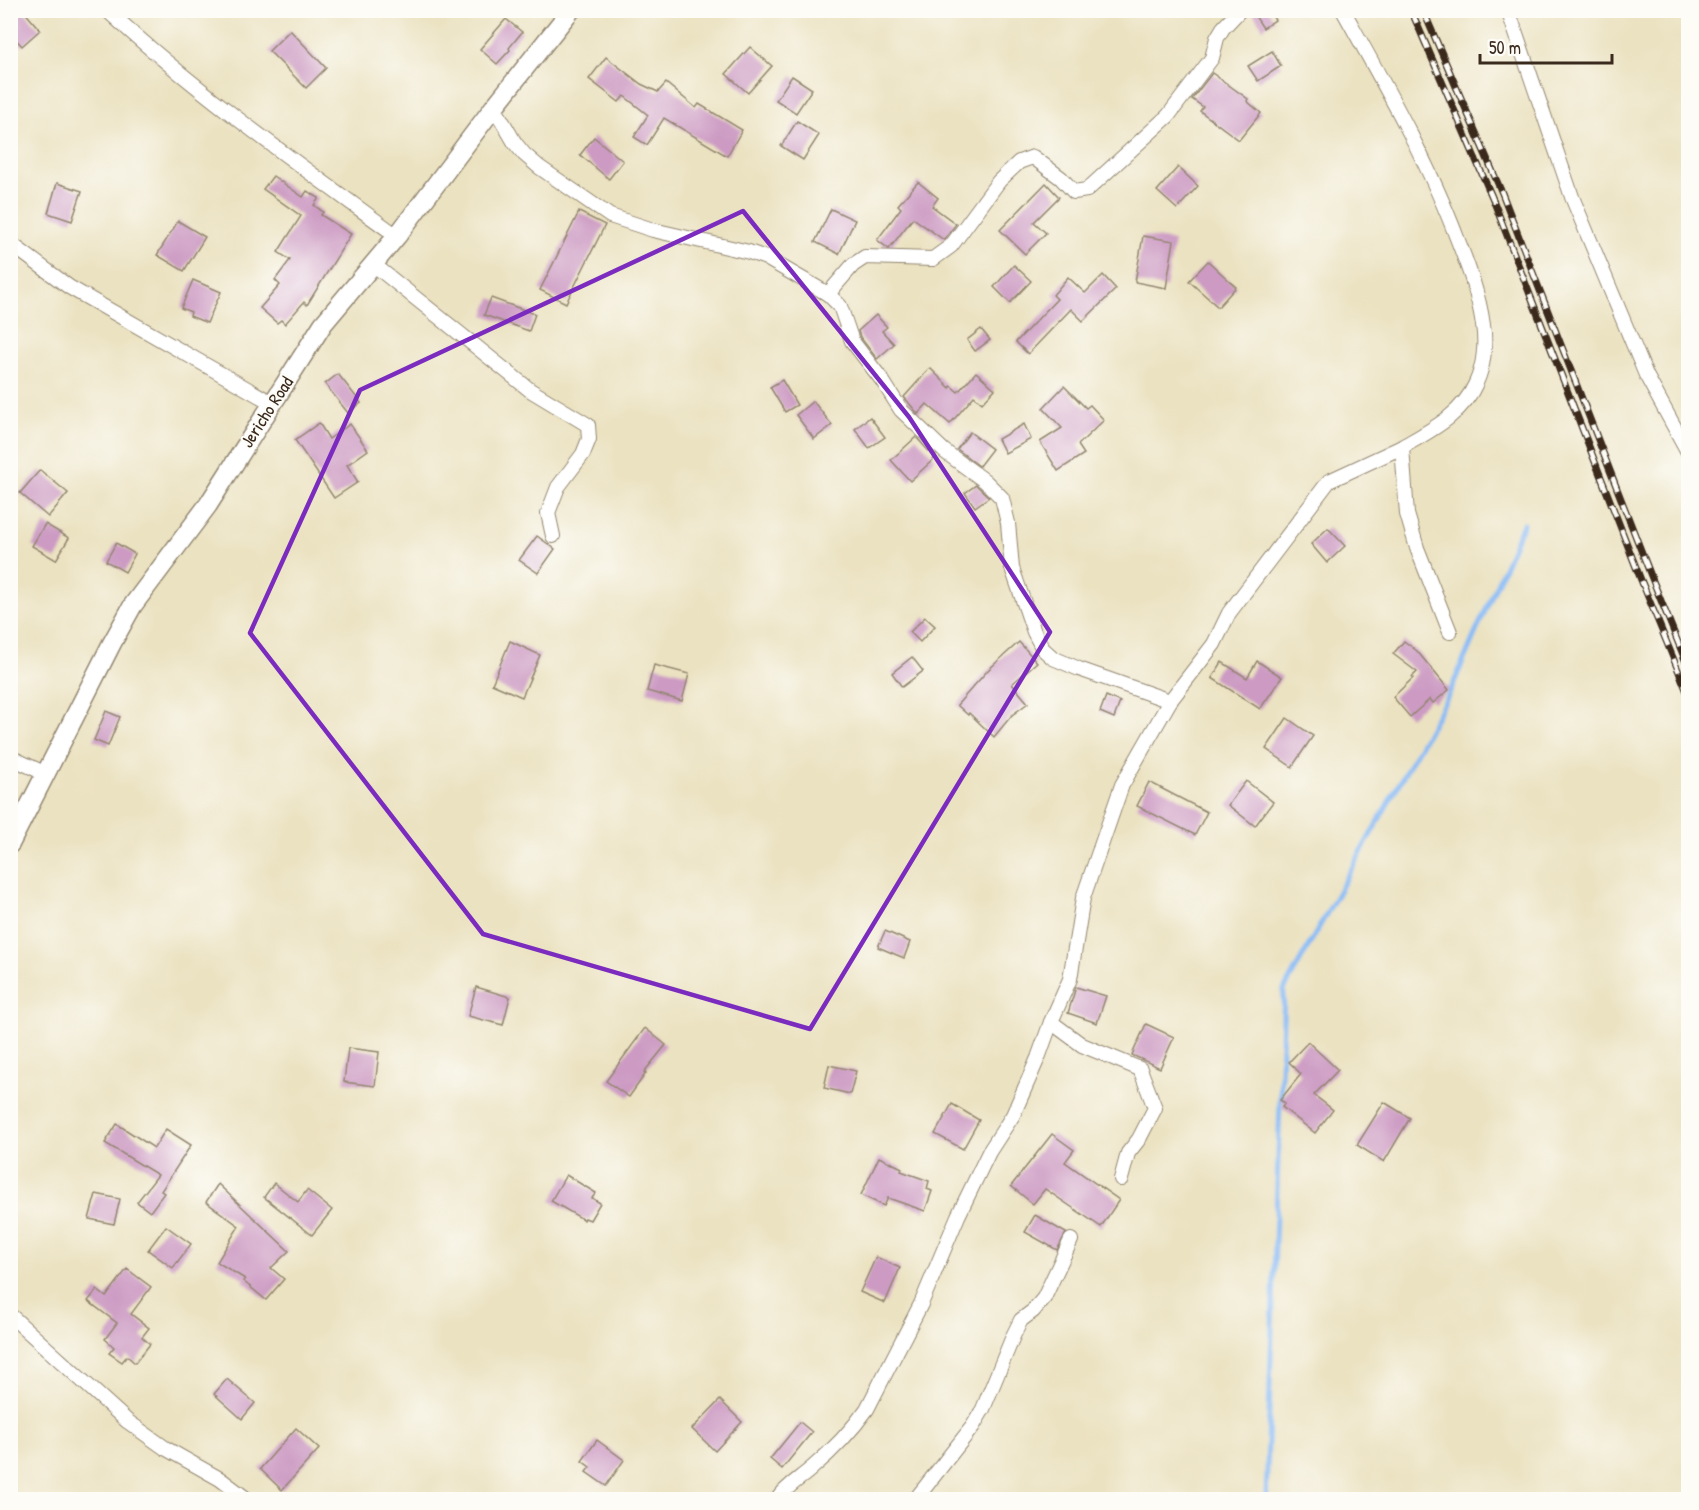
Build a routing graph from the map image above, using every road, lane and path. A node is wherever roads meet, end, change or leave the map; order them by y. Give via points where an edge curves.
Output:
1 (107, 10) edge
2 (571, 10) edge
3 (1240, 10) edge
4 (1343, 10) edge
5 (1508, 10) edge
6 (494, 107) junction
7 (397, 236) junction
8 (10, 243) edge
9 (373, 264) junction
10 (828, 294) junction
11 (272, 404) junction
12 (1402, 447) junction
13 (1689, 452) edge
14 (554, 536) dead end
15 (1450, 632) dead end
16 (1170, 701) junction
17 (10, 757) edge
18 (46, 774) junction
19 (10, 844) edge
20 (1051, 1022) junction
21 (1121, 1179) dead end
22 (1071, 1240) dead end
23 (10, 1315) edge
24 (248, 1500) edge
25 (777, 1500) edge
26 (915, 1500) edge

1 - 7 street via 206,94
2 - 6 street, Jericho Road
3 - 10 street via 1223,28 1212,58 1168,116 1087,190 1074,192 1033,157 1019,162 999,181 951,246 933,259 865,257
4 - 12 street via 1390,94 1444,205 1471,274 1483,326 1484,357 1468,400 1450,418
5 - 13 street via 1572,197 1646,375
6 - 7 street, Jericho Road
6 - 10 street via 524,154 610,216 766,258
7 - 9 street, Jericho Road
8 - 11 street via 69,287
9 - 11 street, Jericho Road via 323,324
9 - 14 street via 530,390 588,425 590,439 558,487 548,513
10 - 16 street via 840,306 852,341 901,410 1002,498 1012,568 1043,649 1070,665
11 - 18 street, Jericho Road via 208,505 133,605
12 - 15 street via 1407,514
12 - 16 street via 1329,481 1229,613 1214,644
16 - 20 street via 1122,785 1083,898 1070,979
17 - 18 street
18 - 19 street, Jericho Road
20 - 21 street via 1082,1045 1140,1069 1155,1108 1128,1153
20 - 25 street via 1013,1115 984,1163 921,1304 867,1408 824,1457
22 - 26 street via 1044,1298 1021,1320 973,1426
23 - 24 street via 127,1421

